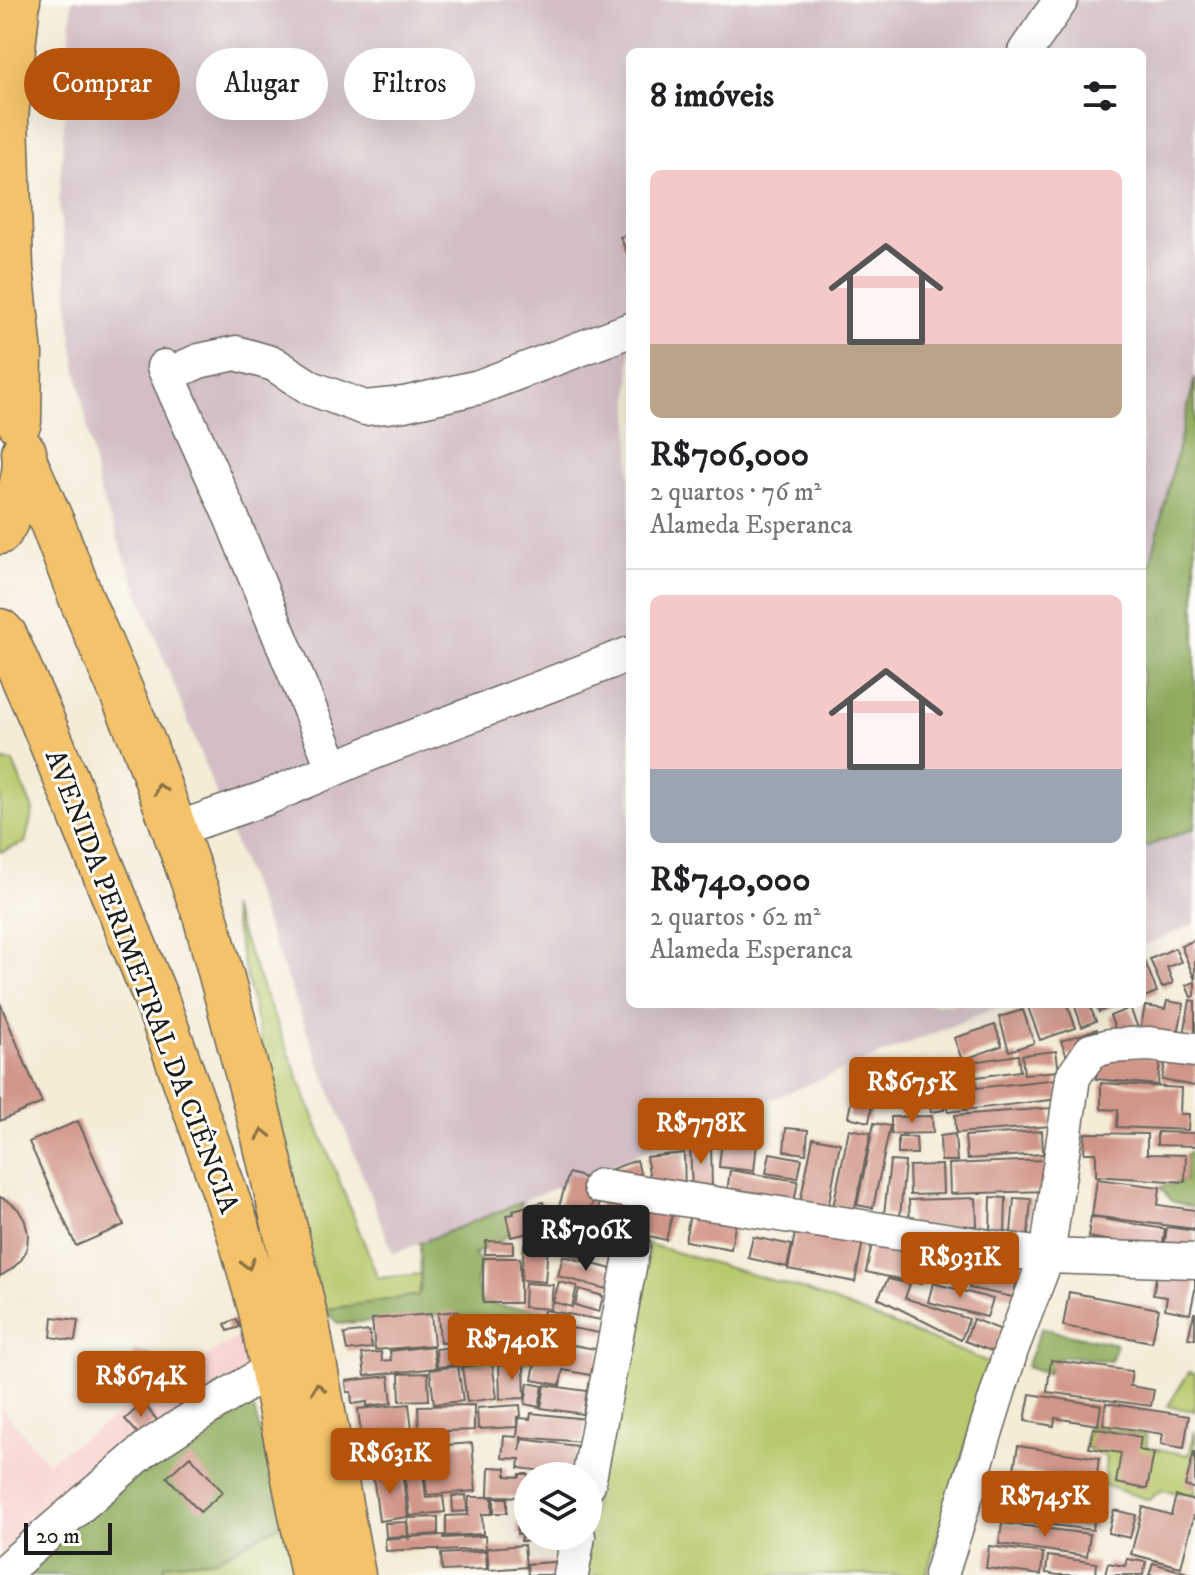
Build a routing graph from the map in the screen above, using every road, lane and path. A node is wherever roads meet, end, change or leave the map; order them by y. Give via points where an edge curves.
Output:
1 (18, 0) edge
2 (1061, 0) edge
3 (1028, 48) edge
4 (626, 332) edge
5 (15, 424) edge
6 (0, 532) edge
7 (0, 631) edge
8 (626, 656) edge
9 (334, 769) junction
10 (174, 830) junction
11 (1195, 1050) edge
12 (600, 1186) dead end
13 (633, 1246) dead end
14 (1047, 1256) junction
15 (1195, 1261) edge
16 (273, 1368) junction
17 (592, 1462) edge
18 (575, 1550) edge
19 (0, 1575) edge
20 (313, 1575) edge
21 (353, 1575) edge
22 (571, 1575) edge
23 (941, 1575) edge

1 - 5 main road, AVENIDA PERIMETRAL DA CIÊNCIA via 6,117 20,354
2 - 3 street
4 - 9 street via 479,387 365,408 311,388 274,364 236,353 166,371
5 - 6 main road via 18,501
10 -> 5 main road, AVENIDA PERIMETRAL DA CIÊNCIA
7 -> 16 main road, AVENIDA PERIMETRAL DA CIÊNCIA via 156,999 238,1229
8 - 9 street
9 - 10 street
21 -> 10 main road, AVENIDA PERIMETRAL DA CIÊNCIA via 307,1324 261,1124 205,915
11 - 14 street via 1110,1046 1091,1051 1079,1066 1073,1077
12 - 14 street
13 - 17 street
14 - 15 street
14 - 23 street via 1011,1350
16 - 19 street via 147,1448
16 - 20 main road, AVENIDA PERIMETRAL DA CIÊNCIA
18 - 22 street

